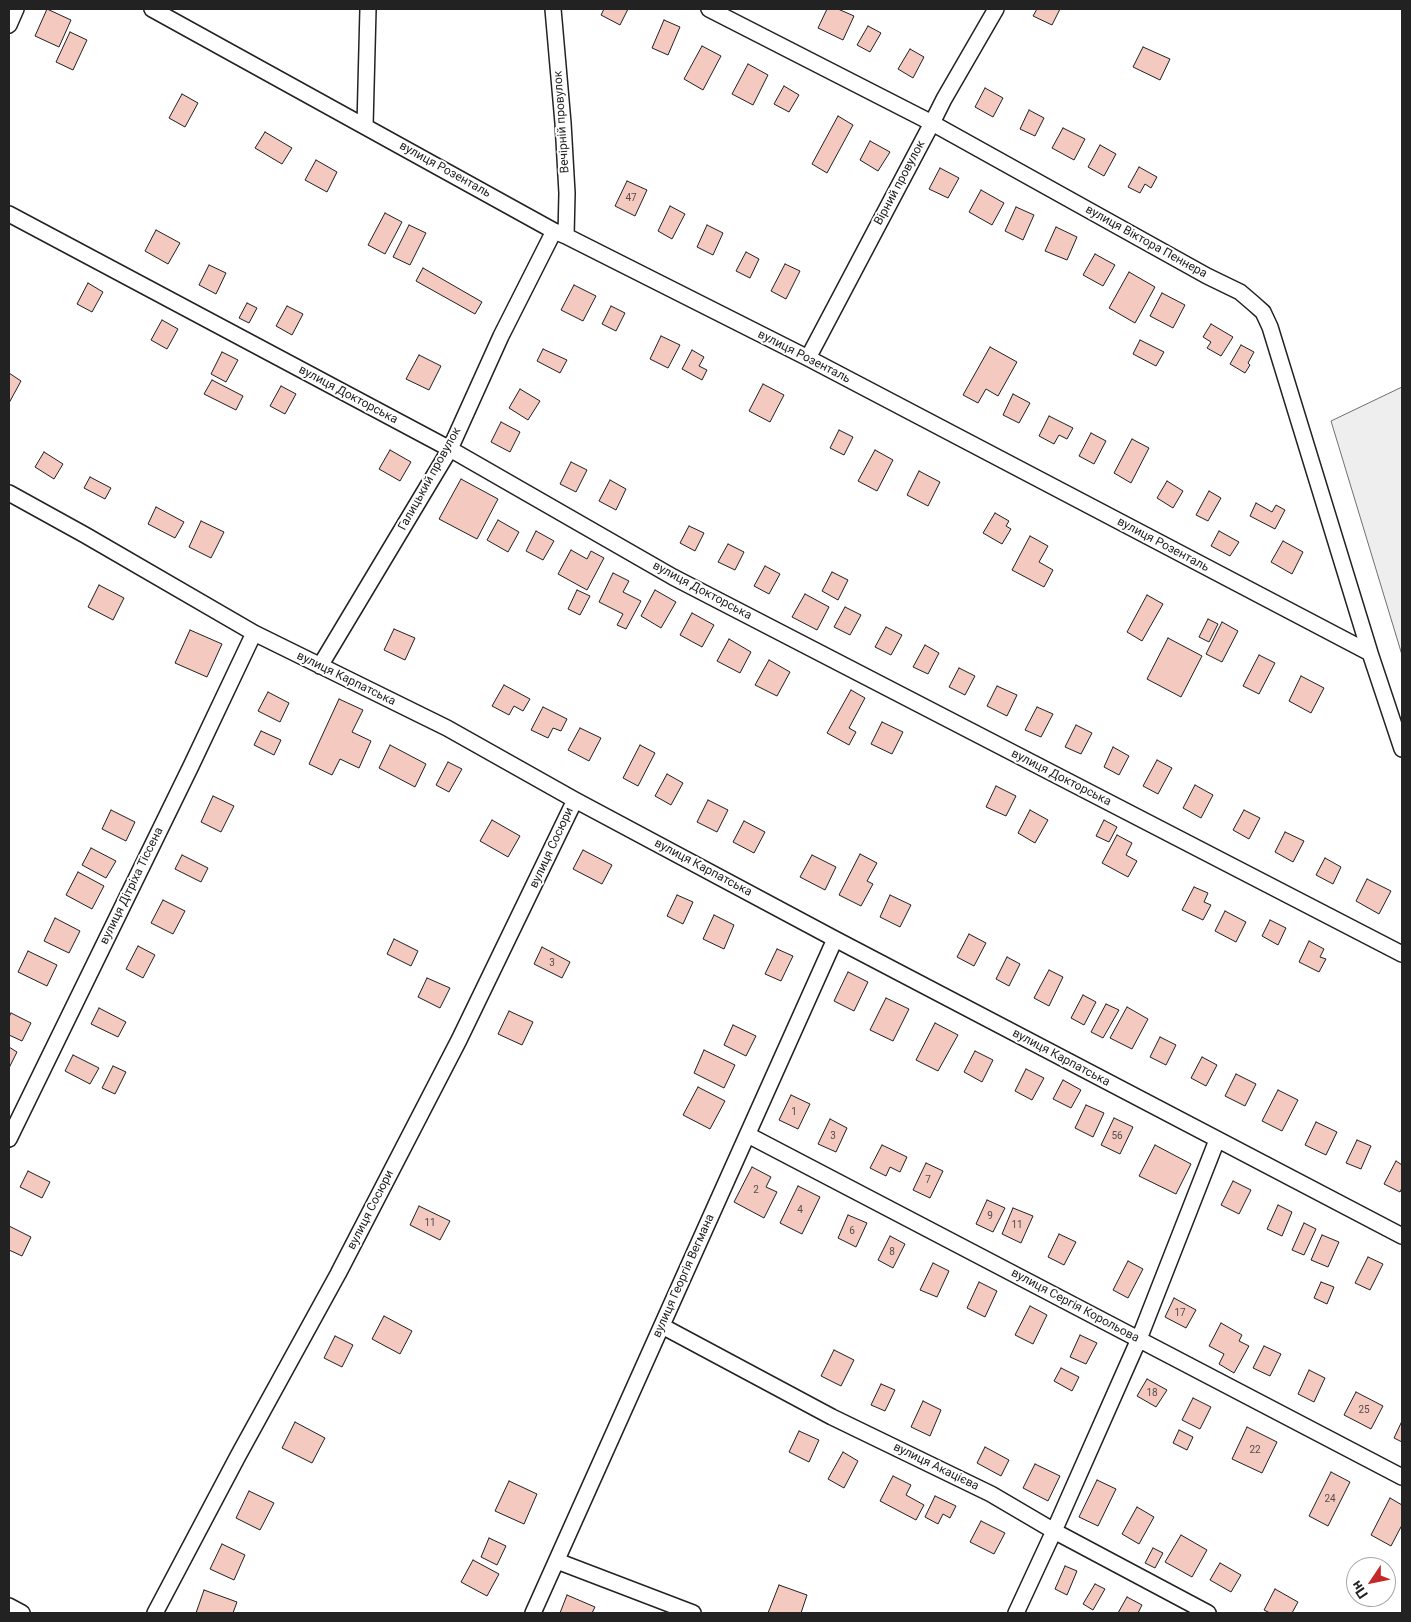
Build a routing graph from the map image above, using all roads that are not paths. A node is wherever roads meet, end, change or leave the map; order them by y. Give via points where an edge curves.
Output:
1 (16, 9) edge
2 (152, 9) edge
3 (368, 9) edge
4 (553, 9) edge
5 (996, 9) edge
6 (713, 10) edge
7 (9, 25) edge
8 (932, 123) junction
9 (365, 126) junction
10 (9, 214) edge
11 (560, 234) junction
12 (808, 358) junction
13 (450, 449) junction
14 (9, 492) edge
15 (254, 632) junction
16 (1370, 653) junction
17 (320, 666) junction
18 (1402, 749) edge
19 (575, 800) junction
20 (836, 939) junction
21 (1402, 954) edge
22 (748, 1135) junction
23 (9, 1139) edge
24 (1217, 1140) junction
25 (1402, 1236) edge
26 (662, 1326) junction
27 (1139, 1339) junction
28 (1402, 1477) edge
29 (1054, 1531) junction
30 (557, 1561) junction
31 (9, 1606) edge
32 (22, 1613) edge
33 (154, 1613) edge
34 (533, 1613) edge
35 (692, 1613) edge
36 (1016, 1613) edge
37 (1208, 1613) edge

1 - 7 street
2 - 9 street, вулиця Розенталь
3 - 9 street
4 - 11 street, Вечірній провулок via 567,193
5 - 8 street, Вірний провулок
6 - 8 street, вулиця Віктора Пеннера
8 - 12 street, Вірний провулок
8 - 16 street, вулиця Віктора Пеннера via 1240,292 1263,312
9 - 11 street, вулиця Розенталь
10 - 13 street, вулиця Докторська
11 - 12 street, вулиця Розенталь
11 - 13 street, Галицький провулок via 501,336
12 - 16 street, вулиця Розенталь
13 - 17 street, Галицький провулок
13 - 21 street, вулиця Докторська via 673,577
14 - 15 street, вулиця Карпатська
15 - 17 street, вулиця Карпатська
15 - 23 street, вулиця Дітріха Тіссена
16 - 18 street
17 - 19 street, вулиця Карпатська via 447,728
19 - 20 street, вулиця Карпатська
19 - 33 street, вулиця Сосюри via 463,1032 338,1274
20 - 22 street, вулиця Георгія Вегмана
20 - 24 street, вулиця Карпатська
22 - 26 street, вулиця Георгія Вегмана
22 - 27 street, вулиця Сергія Корольова
24 - 25 street, вулиця Карпатська
24 - 27 street
26 - 29 street, вулиця Акацієва via 832,1417 991,1494
26 - 30 street, вулиця Георгія Вегмана
27 - 28 street, вулиця Сергія Корольова
27 - 29 street
29 - 36 street
29 - 37 street, вулиця Акацієва
30 - 34 street, вулиця Георгія Вегмана
30 - 35 street
31 - 32 street

